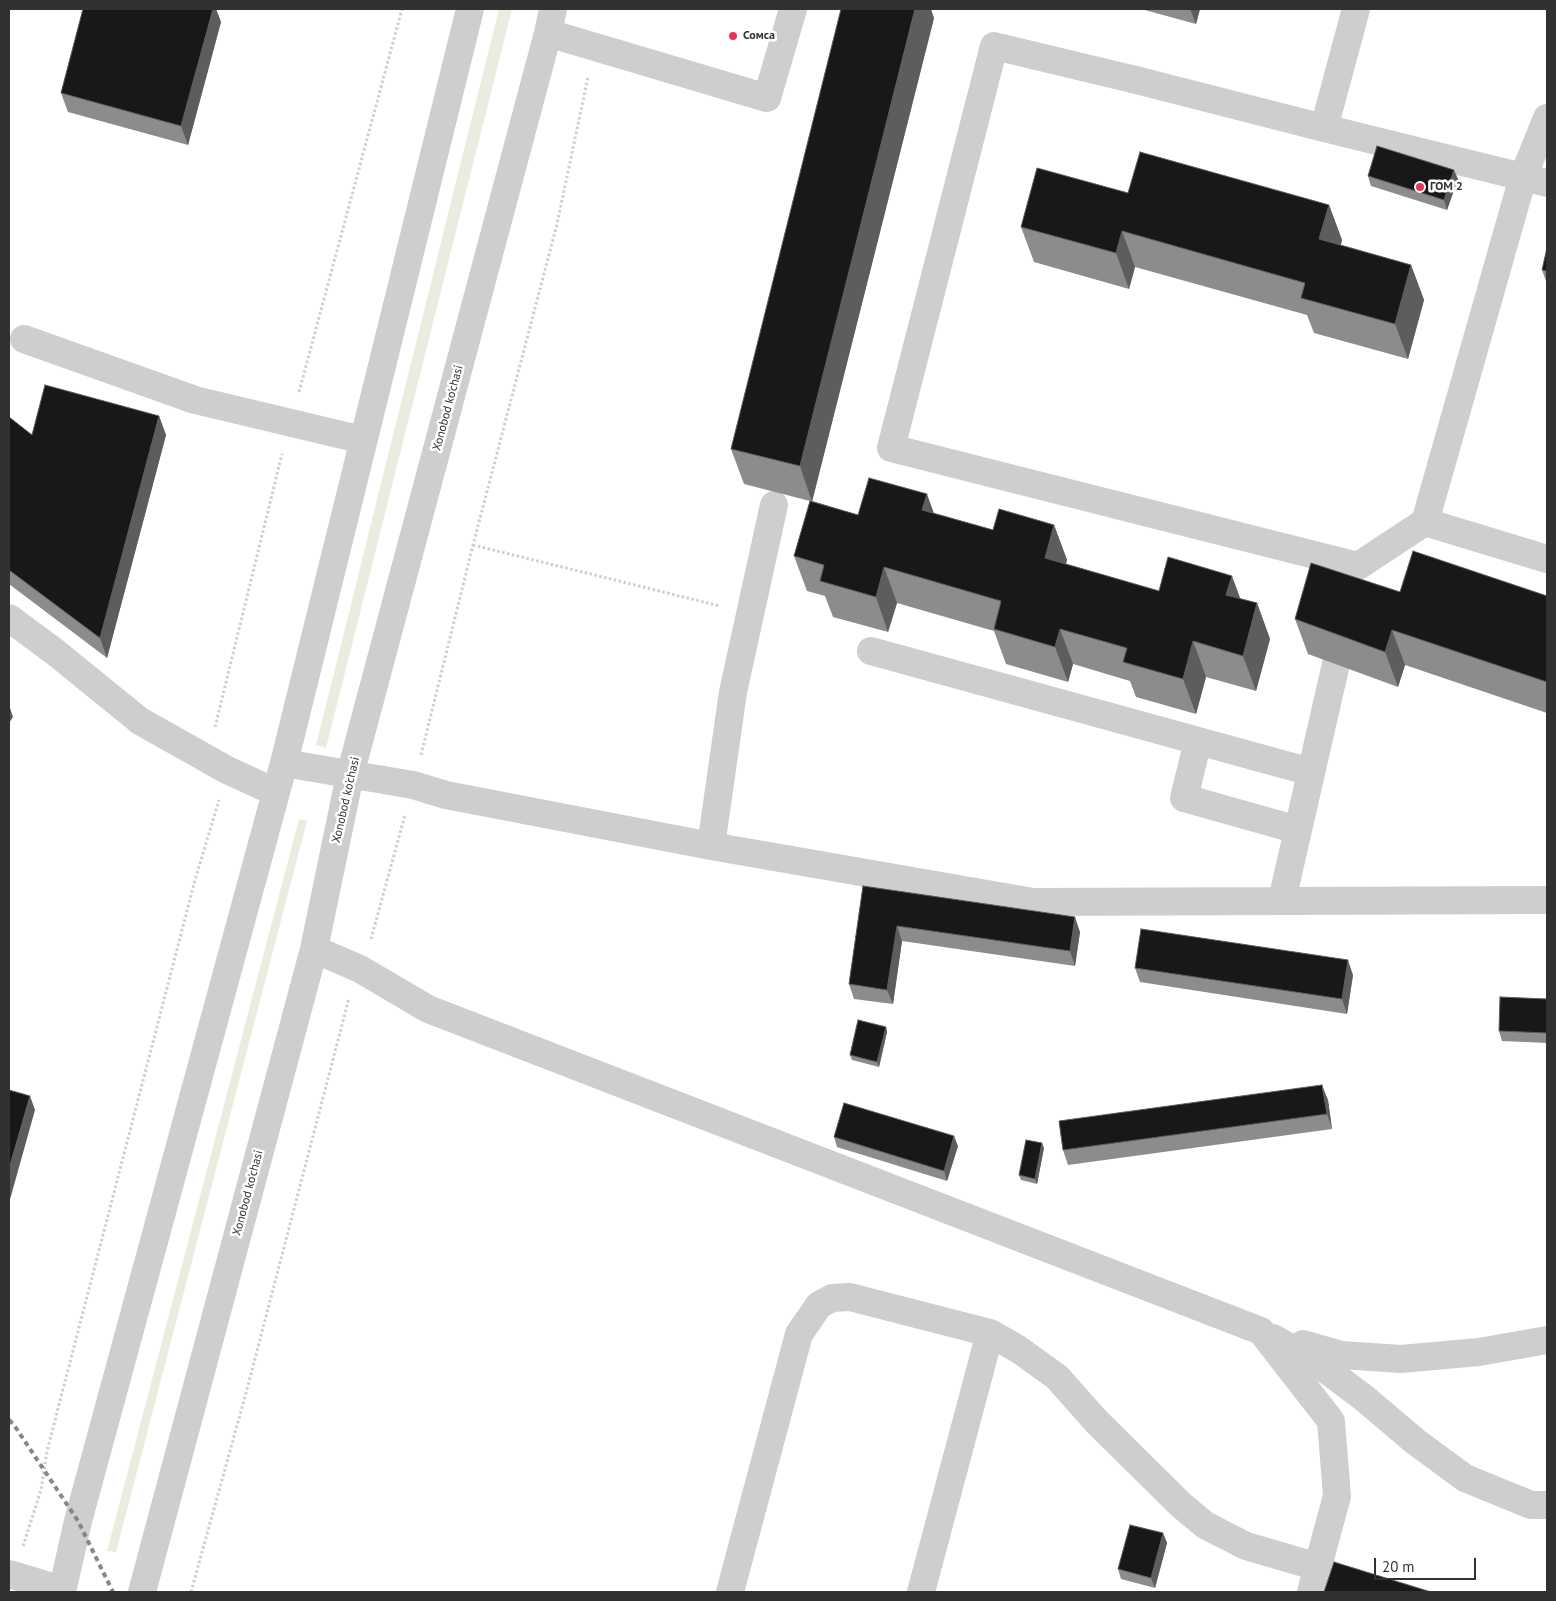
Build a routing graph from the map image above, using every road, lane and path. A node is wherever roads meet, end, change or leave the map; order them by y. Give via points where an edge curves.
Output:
1 (402, 9) edge
2 (470, 9) edge
3 (793, 9) edge
4 (1356, 9) edge
5 (550, 21) edge
6 (1547, 118) edge
7 (1324, 128) junction
8 (1535, 180) edge
9 (24, 339) dead end
10 (291, 423) junction
11 (364, 440) junction
12 (774, 505) edge
13 (1425, 522) junction
14 (473, 545) dead end
15 (1547, 559) edge
16 (750, 613) junction
17 (9, 618) edge
18 (871, 651) edge
19 (1336, 664) edge
20 (1198, 741) junction
21 (284, 762) junction
22 (227, 770) junction
23 (1311, 772) junction
24 (350, 775) junction
25 (275, 792) junction
26 (1298, 830) junction
27 (711, 846) junction
28 (1282, 900) junction
29 (1547, 900) edge
30 (314, 949) junction
31 (1261, 1331) junction
32 (990, 1333) junction
33 (1547, 1340) edge
34 (1547, 1505) edge
35 (11, 1575) edge
36 (1315, 1580) edge
37 (62, 1591) edge
38 (142, 1592) edge
39 (730, 1592) edge
40 (921, 1592) edge

1 - 10 path
2 - 11 street
3 - 5 street via 767,98
4 - 7 street
5 - 24 street, Xonobod ko'chasi
6 - 8 street
7 - 8 street
7 - 13 street via 994,46 891,448 1355,577
8 - 13 street
9 - 10 street via 195,400
10 - 11 street
10 - 22 path via 214,730
11 - 21 street
12 - 16 street
13 - 15 street
14 - 16 path
16 - 27 street via 733,692
17 - 22 street via 140,721
18 - 20 street
19 - 23 street
20 - 23 street
20 - 26 street via 1184,798
21 - 24 street
21 - 25 street
22 - 25 street
22 - 35 path via 195,880 47,1451 41,1490
23 - 26 street
24 - 27 street
24 - 30 street, Xonobod ko'chasi
25 - 37 street via 80,1511
26 - 28 street
27 - 28 street via 1033,902
28 - 29 street
30 - 31 street via 360,969 428,1009
30 - 38 street, Xonobod ko'chasi
31 - 33 street via 1341,1355 1401,1359 1479,1352
31 - 34 street via 1320,1364 1465,1478 1532,1505
31 - 36 street via 1331,1421 1337,1496
32 - 36 street via 1018,1348 1057,1377 1096,1422 1205,1525
32 - 39 street via 850,1297 832,1298 820,1305 799,1334
32 - 40 street
35 - 37 street

